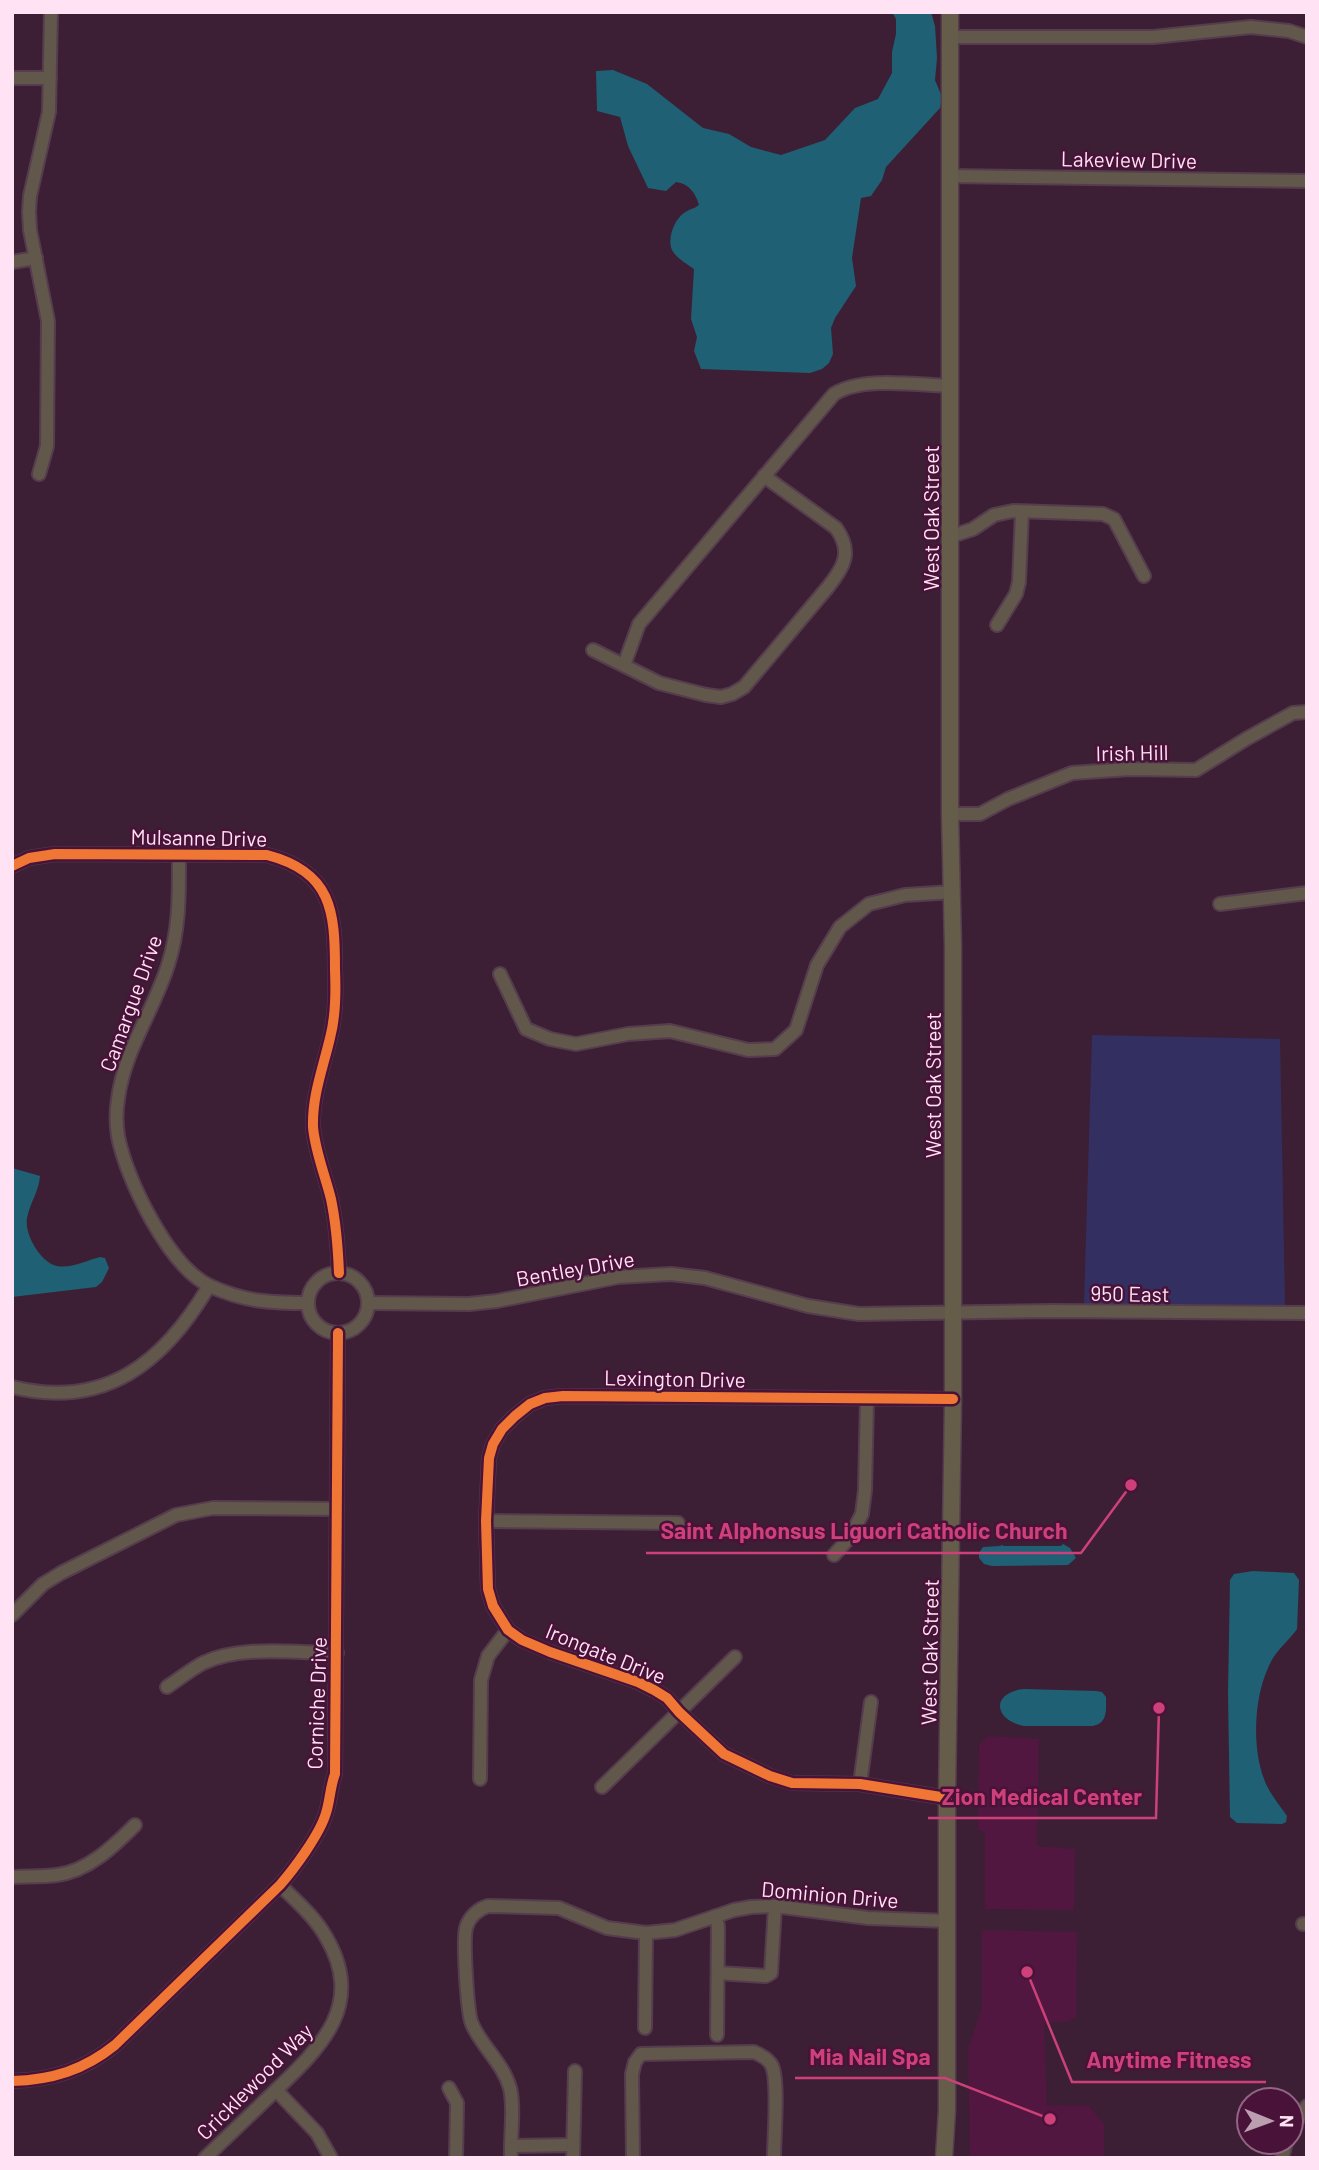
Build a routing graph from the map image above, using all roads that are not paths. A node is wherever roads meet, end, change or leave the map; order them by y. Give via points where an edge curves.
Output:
1 (51, 12) edge
2 (950, 12) edge
3 (950, 37) junction
4 (1307, 37) edge
5 (12, 78) edge
6 (50, 78) junction
7 (950, 176) junction
8 (1307, 181) edge
9 (36, 258) junction
10 (12, 262) edge
11 (951, 386) junction
12 (39, 474) dead end
13 (764, 475) junction
14 (1022, 512) junction
15 (952, 536) junction
16 (1144, 576) dead end
17 (997, 625) dead end
18 (593, 650) dead end
19 (624, 665) junction
20 (1307, 712) edge
21 (950, 814) junction
22 (179, 855) junction
23 (12, 866) edge
24 (953, 892) junction
25 (1307, 893) edge
26 (1220, 904) dead end
27 (500, 974) dead end
28 (339, 1273) junction
29 (209, 1286) junction
30 (309, 1303) junction
31 (368, 1303) junction
32 (952, 1312) junction
33 (1307, 1313) edge
34 (338, 1333) junction
35 (12, 1387) edge
36 (867, 1399) junction
37 (953, 1399) junction
38 (337, 1509) junction
39 (486, 1521) junction
40 (678, 1523) dead end
41 (834, 1555) dead end
42 (12, 1615) edge
43 (508, 1630) junction
44 (337, 1653) junction
45 (735, 1657) dead end
46 (167, 1687) dead end
47 (871, 1702) dead end
48 (679, 1712) junction
49 (480, 1779) dead end
50 (860, 1784) junction
51 (603, 1787) dead end
52 (947, 1798) junction
53 (135, 1825) dead end
54 (12, 1877) edge
55 (280, 1885) junction
56 (775, 1906) junction
57 (716, 1916) junction
58 (947, 1921) junction
59 (646, 1933) junction
60 (718, 1973) junction
61 (645, 2028) dead end
62 (717, 2035) dead end
63 (575, 2071) dead end
64 (12, 2081) edge
65 (449, 2088) dead end
66 (276, 2090) junction
67 (573, 2151) edge
68 (511, 2152) edge
69 (205, 2158) edge
70 (331, 2158) edge
71 (456, 2158) edge
72 (633, 2158) edge
73 (774, 2158) edge
74 (944, 2158) edge

1 - 6 street
2 - 3 main road, West Oak Street
3 - 4 street via 1153,37 1251,27
3 - 7 main road, West Oak Street
5 - 6 street
6 - 9 street via 48,122 29,203
7 - 8 street, Lakeview Drive
7 - 11 main road, West Oak Street
9 - 10 street
9 - 12 street via 48,321 47,446
11 - 13 street via 859,384 844,388
11 - 15 main road, West Oak Street
13 - 19 street via 639,624
13 - 19 street via 836,528 845,548 840,572 744,687 732,694 721,697 682,689
14 - 15 street via 994,514 973,529
14 - 16 street via 1103,514 1114,519
14 - 17 street via 1019,582
15 - 21 main road, West Oak Street
18 - 19 street
20 - 21 street, Irish Hill via 1293,713 1196,770 1072,773 980,814
21 - 24 main road, West Oak Street
22 - 23 street, Mulsanne Drive via 55,854
22 - 28 street, Mulsanne Drive via 251,854 282,859 305,871 327,898 334,924 336,997 313,1130 336,1226
22 - 29 street, Camargue Drive via 176,937 164,978 127,1063 116,1114 129,1171 161,1236 178,1260
24 - 27 street via 905,895 869,904 840,927 817,965 796,1030 775,1049 748,1049 670,1031 576,1044 550,1039 526,1029
24 - 32 main road, West Oak Street
25 - 26 street
28 - 30 street via 320,1279 310,1292
28 - 31 street via 360,1282
29 - 30 street, Camargue Drive via 251,1301
29 - 35 street via 168,1343 122,1377 65,1393
30 - 34 street via 317,1324
31 - 32 street, Bentley Drive via 469,1304 618,1277 671,1274 859,1314
31 - 34 street via 361,1323
32 - 33 street, 950 East
32 - 37 main road, West Oak Street
34 - 38 street, Corniche Drive
36 - 37 street, Lexington Drive
36 - 39 street, Lexington Drive via 545,1398 514,1416 493,1444
36 - 41 street via 862,1514
37 - 52 main road, West Oak Street
38 - 42 street via 213,1508 176,1515 61,1573
38 - 44 street, Corniche Drive
39 - 40 street
39 - 43 street via 488,1589
43 - 48 street, Irongate Drive via 537,1647 638,1682 667,1698
43 - 49 street via 488,1657 481,1680
44 - 46 street via 222,1656
44 - 55 street, Corniche Drive via 335,1774 326,1815 297,1866
45 - 48 street
47 - 50 street
48 - 50 street, Irongate Drive via 724,1754 770,1776 792,1783
48 - 51 street
50 - 52 street, Irongate Drive
52 - 58 main road, West Oak Street
53 - 54 street via 114,1846 79,1869
55 - 64 street, Corniche Drive via 105,2053 60,2076
55 - 66 street, Cricklewood Way via 327,1937 339,1967 340,1995 324,2041
56 - 57 street, Dominion Drive
56 - 58 street, Dominion Drive via 868,1918
56 - 60 street via 771,1973
57 - 59 street, Dominion Drive via 675,1930
57 - 60 street
58 - 74 main road, West Oak Street
59 - 61 street
59 - 68 street, Dominion Drive via 607,1928 559,1908 488,1906 472,1916 466,1927 467,2004 476,2033 506,2075 511,2092
60 - 62 street
63 - 67 street
65 - 71 street via 457,2103
66 - 69 street, Cricklewood Way
66 - 70 street via 317,2133
67 - 68 street
72 - 73 street via 632,2074 637,2057 643,2053 754,2052 772,2066

